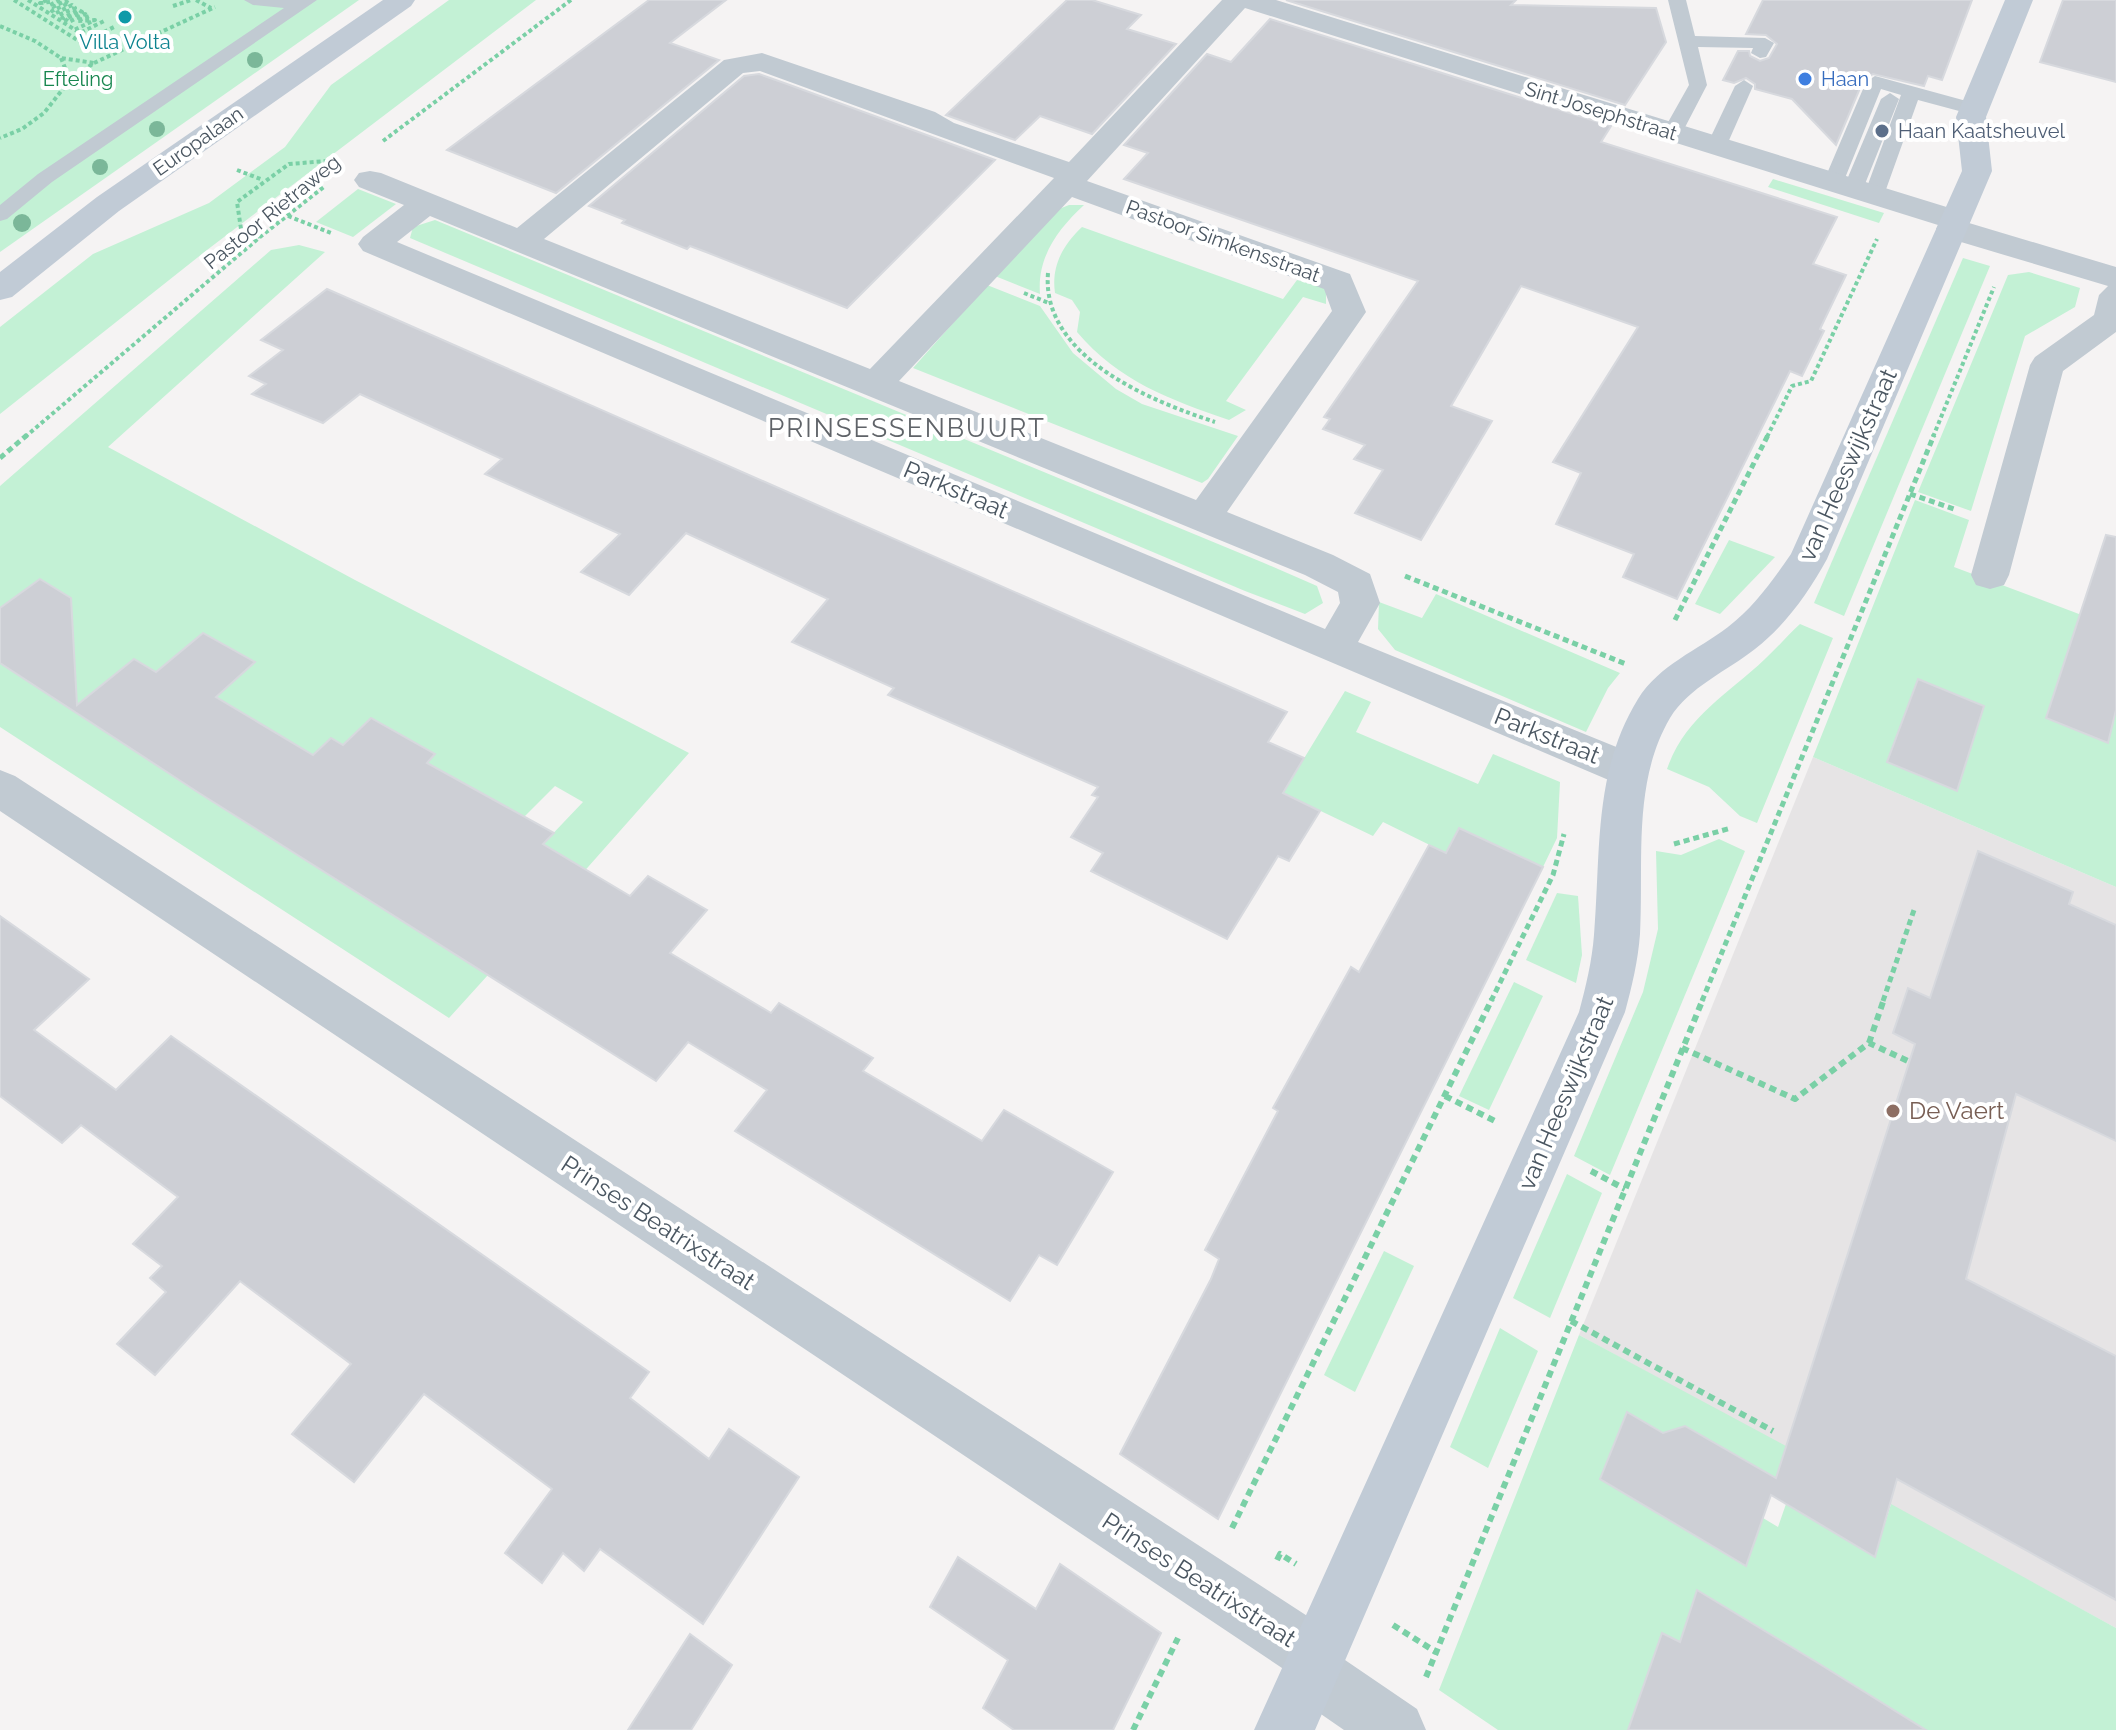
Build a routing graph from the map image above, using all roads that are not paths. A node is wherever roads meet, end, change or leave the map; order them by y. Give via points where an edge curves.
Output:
1 (253, 0) edge
2 (401, 0) edge
3 (1237, 0) edge
4 (1247, 0) edge
5 (1677, 0) edge
6 (2019, 0) edge
7 (304, 3) edge
8 (1687, 41) junction
9 (1763, 48) dead end
10 (1903, 89) junction
11 (1742, 91) dead end
12 (1974, 109) junction
13 (1672, 133) junction
14 (1716, 147) junction
15 (361, 173) road end
16 (1078, 184) junction
17 (1864, 192) junction
18 (427, 203) junction
19 (0, 215) edge
20 (1954, 224) junction
21 (521, 241) junction
22 (2116, 278) edge
23 (0, 289) edge
24 (2116, 295) edge
25 (875, 385) junction
26 (1203, 518) junction
27 (1990, 575) dead end
28 (1334, 649) junction
29 (1626, 769) junction
30 (0, 788) edge
31 (1313, 1664) junction
32 (1408, 1710) edge
33 (1284, 1730) edge

1 - 7 lane
2 - 23 street, Europalaan via 108,204
3 - 16 street
4 - 13 street, Sint Josephstraat
5 - 8 lane
6 - 12 street, van Heeswijkstraat
7 - 19 lane via 45,178
8 - 9 lane
8 - 13 lane via 1698,85
10 - 12 lane
10 - 17 lane
10 - 17 lane via 1875,82
11 - 14 lane
12 - 20 street, van Heeswijkstraat via 1968,133 1979,155 1977,171
13 - 14 street, Sint Josephstraat
14 - 17 street, Sint Josephstraat
15 - 18 street
16 - 21 street via 762,62 734,66
16 - 25 street
16 - 26 street, Pastoor Simkensstraat via 1338,282 1349,312
17 - 20 street, Sint Josephstraat
18 - 21 street
18 - 28 street, Parkstraat via 374,244
20 - 22 street, Sint Josephstraat
20 - 29 street, van Heeswijkstraat via 1808,559 1744,637 1693,669 1654,709
21 - 25 street
24 - 27 street via 2110,320 2047,365
25 - 26 street
26 - 28 street via 1356,584 1360,603
28 - 29 street, Parkstraat
29 - 31 street, van Heeswijkstraat via 1617,833 1620,923 1606,1001
30 - 31 street, Prinses Beatrixstraat via 1205,1583
31 - 32 street, Prinses Beatrixstraat
31 - 33 street, van Heeswijkstraat

